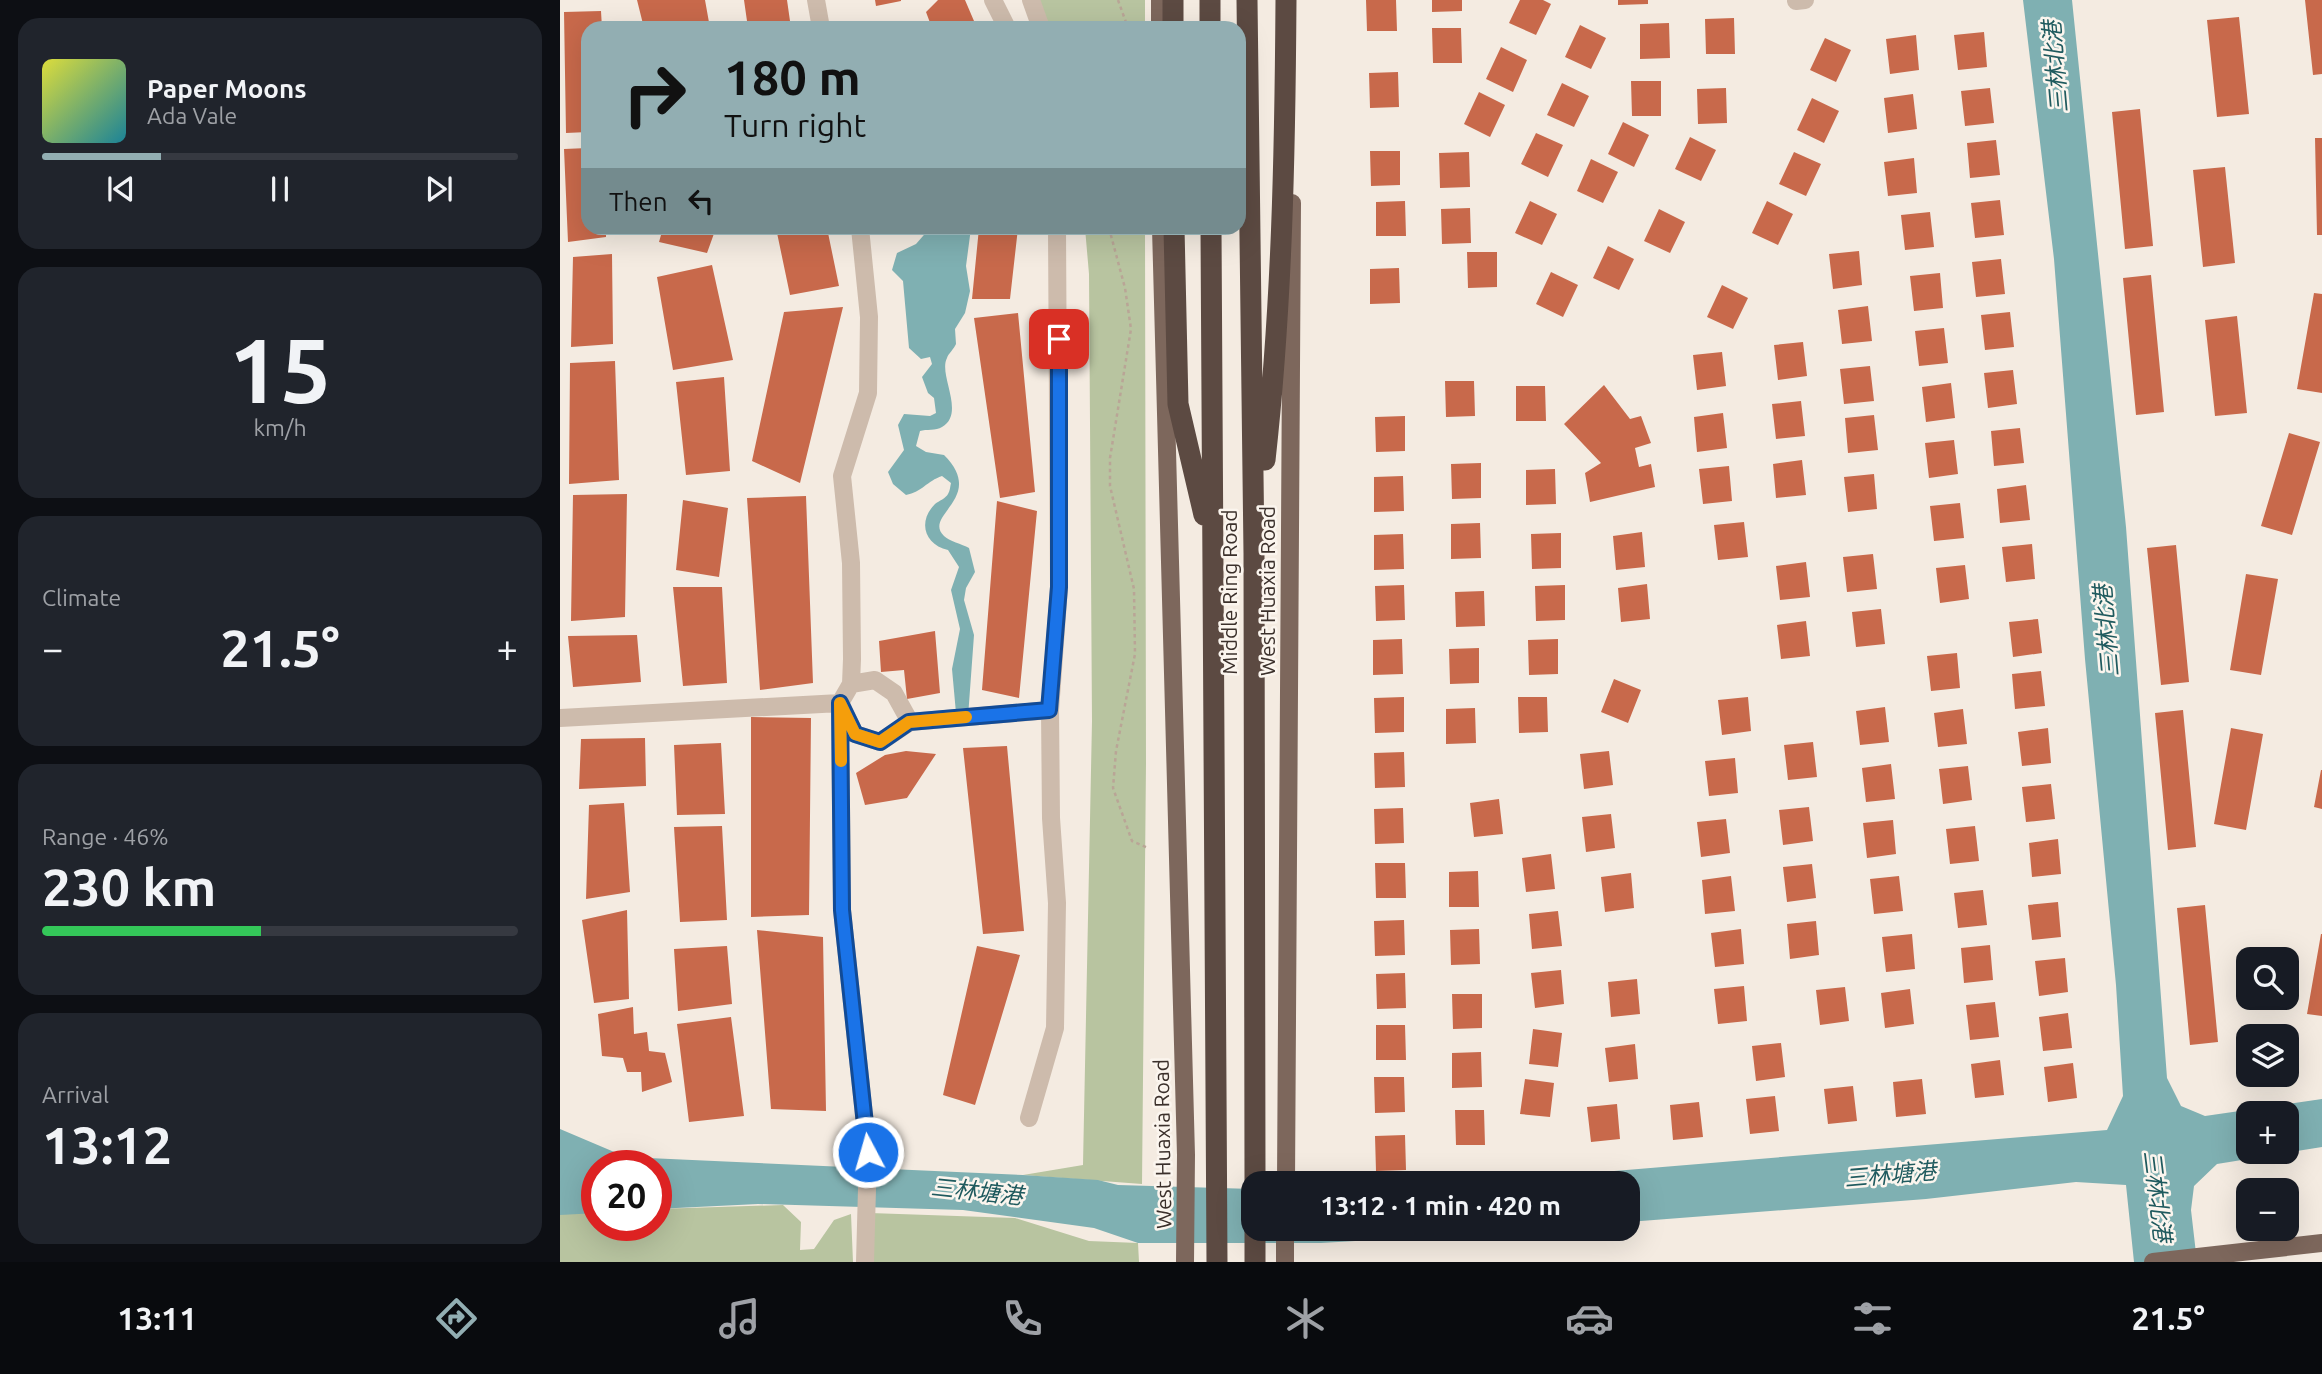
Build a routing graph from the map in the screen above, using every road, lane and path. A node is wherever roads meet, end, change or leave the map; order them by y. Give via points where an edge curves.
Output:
1 (816, 0) edge
2 (993, 0) edge
3 (1031, 0) edge
4 (1118, 0) edge
5 (1160, 0) edge
6 (1173, 0) edge
7 (1210, 0) edge
8 (1247, 0) edge
9 (1288, 0) edge
10 (820, 21) edge
11 (1004, 21) edge
12 (1038, 21) edge
13 (1126, 21) edge
14 (1160, 21) edge
15 (1173, 21) edge
16 (1210, 21) edge
17 (861, 235) edge
18 (1057, 235) edge
19 (1111, 235) edge
20 (1161, 235) edge
21 (1174, 235) edge
22 (1211, 235) edge
23 (1254, 553) junction
24 (1213, 554) junction
25 (851, 684) junction
26 (840, 703) junction
27 (1049, 710) junction
28 (560, 718) edge
29 (909, 722) junction
30 (1148, 848) dead end
31 (1029, 1118) dead end
32 (1255, 1171) edge
33 (1286, 1171) edge
34 (1255, 1241) edge
35 (1285, 1241) edge
36 (2322, 1243) edge
37 (865, 1262) edge
38 (1185, 1262) edge
39 (1217, 1262) edge
40 (1255, 1262) edge
41 (1285, 1262) edge
42 (2153, 1262) edge

1 - 10 lane
2 - 11 lane
3 - 12 lane
4 - 13 path
5 - 14 main road
6 - 15 highway
7 - 16 highway
8 - 23 highway, Middle Ring Road
9 - 23 highway via 1285,185 1273,388
9 - 33 main road, West Huaxia Road
17 - 25 lane via 869,317 868,393 842,476 851,563
18 - 27 lane via 1059,587
19 - 30 path via 1131,329 1110,457 1110,486 1134,589 1135,654 1113,788 1132,841
20 - 38 main road, West Huaxia Road
21 - 24 highway via 1178,404
22 - 24 highway, Middle Ring Road
23 - 32 highway, Middle Ring Road
24 - 39 highway, Middle Ring Road
25 - 26 lane
25 - 29 lane via 875,680 894,693
26 - 28 lane
26 - 29 lane via 855,734 880,742
26 - 37 lane via 842,910 868,1152
27 - 29 lane
27 - 31 lane via 1057,903 1055,1028
34 - 40 highway
35 - 41 main road
36 - 42 main road

